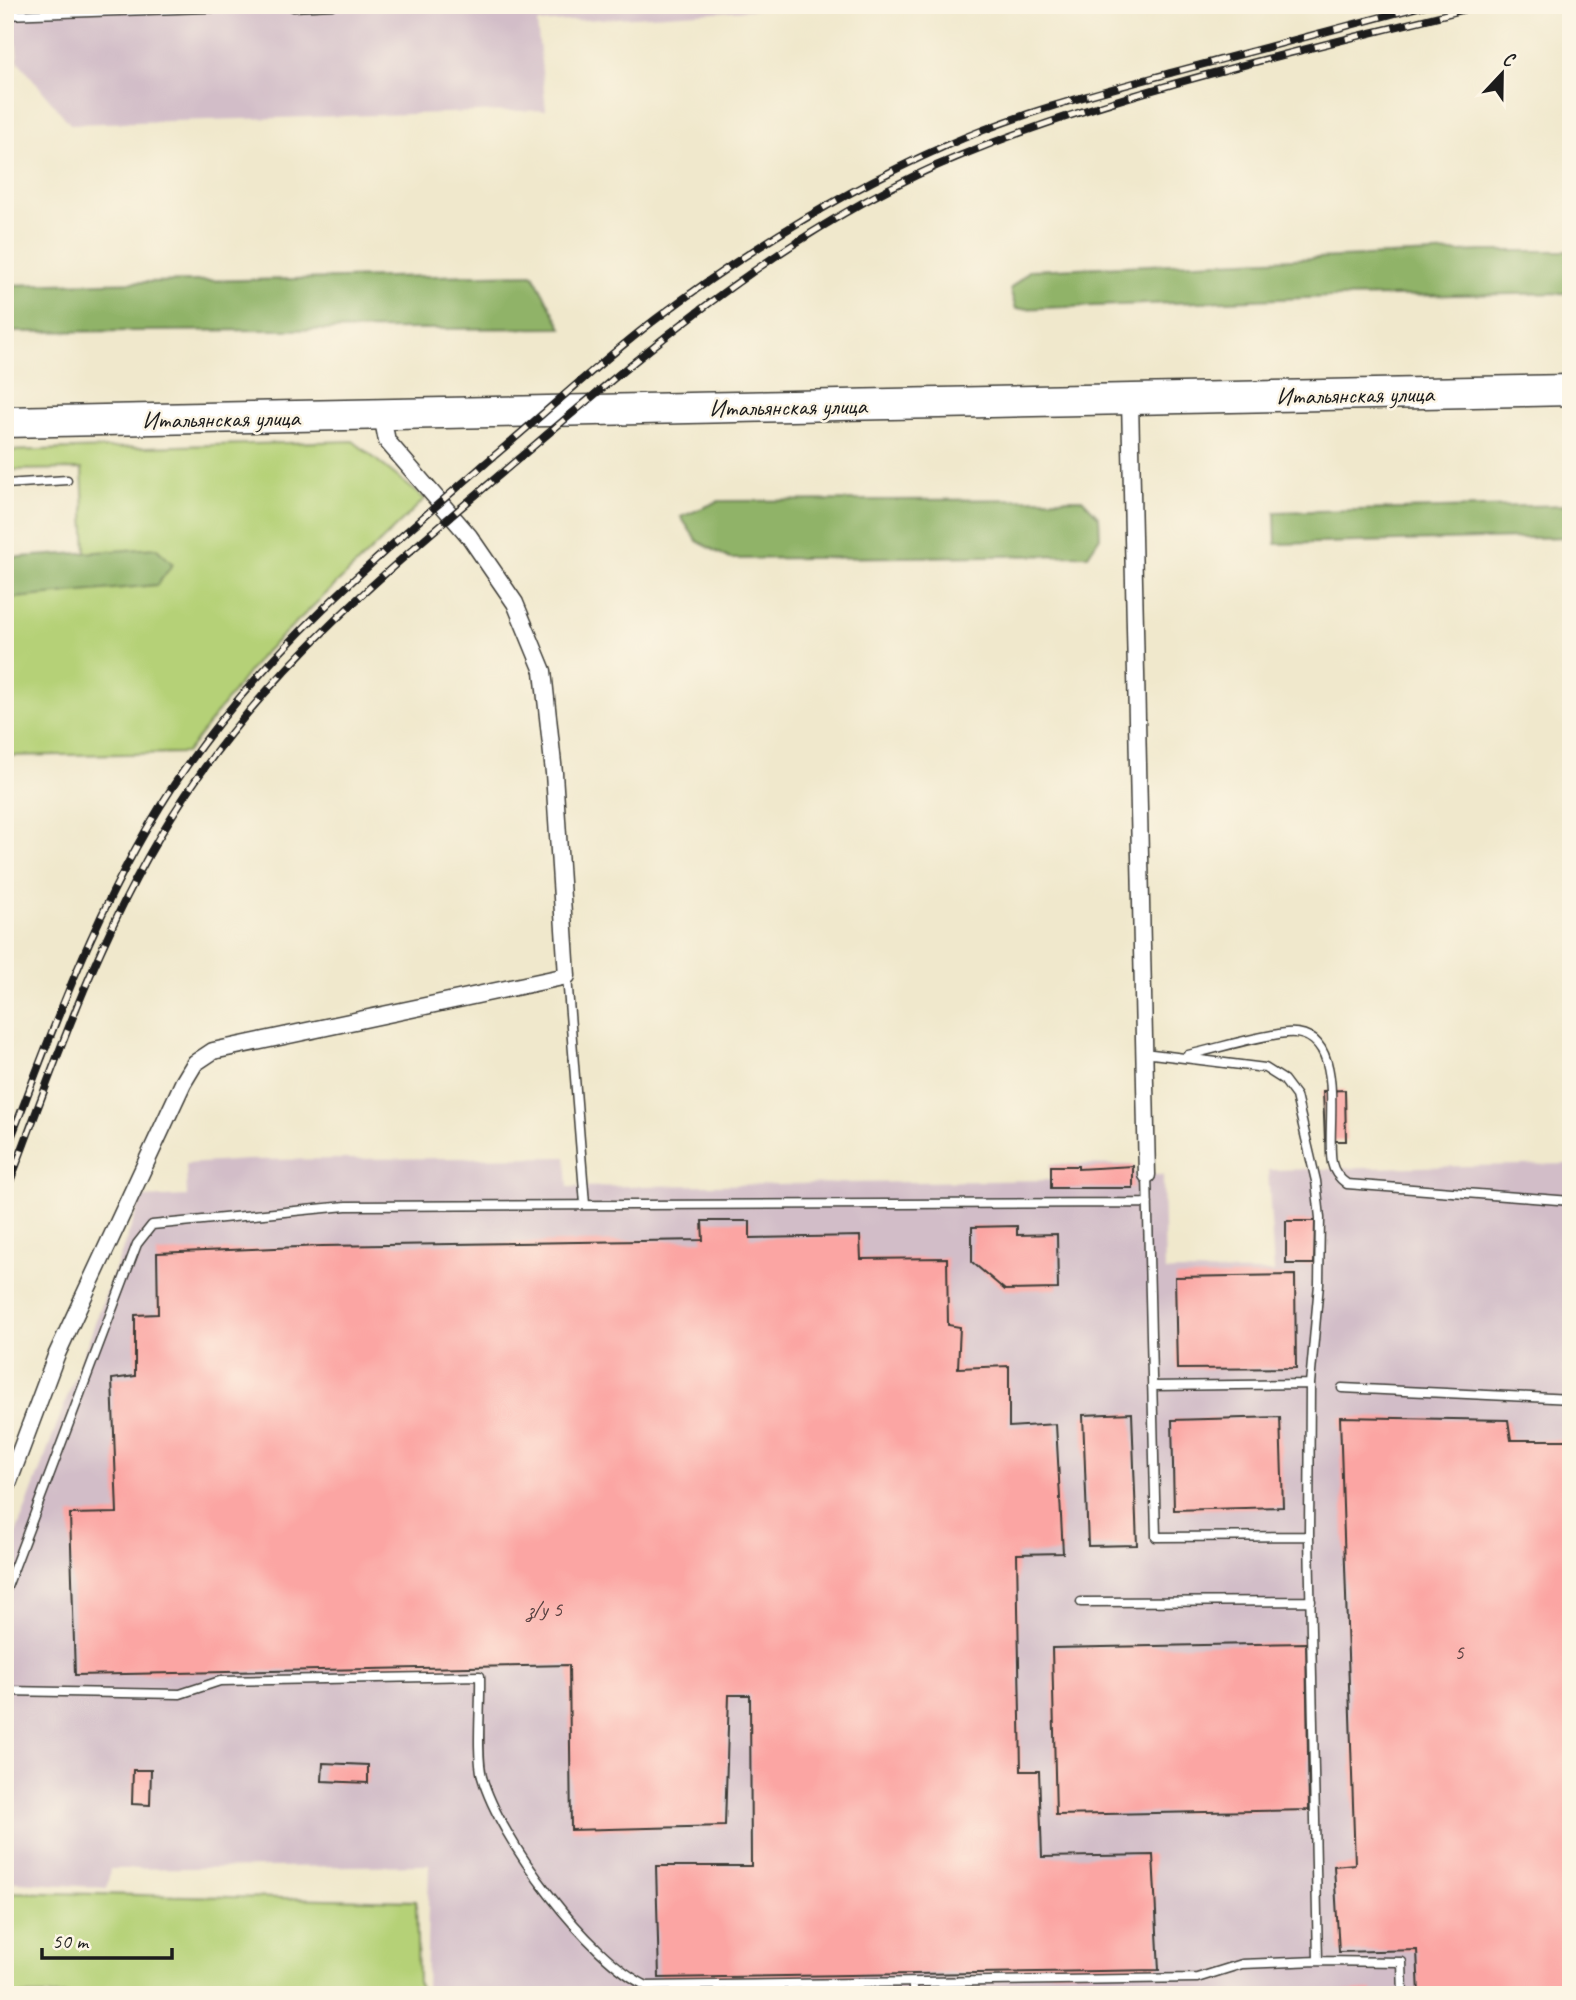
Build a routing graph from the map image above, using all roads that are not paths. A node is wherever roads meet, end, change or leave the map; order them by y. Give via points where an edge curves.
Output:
1 (332, 5) edge
2 (293, 6) edge
3 (48, 10) edge
4 (5, 15) edge
5 (1571, 390) edge
6 (1130, 400) junction
7 (382, 416) junction
8 (5, 422) edge
9 (67, 480) dead end
10 (5, 484) edge
11 (566, 976) junction
12 (1144, 1053) junction
13 (1182, 1056) junction
14 (1147, 1175) joint
15 (1571, 1201) edge
16 (1148, 1203) junction
17 (585, 1204) junction
18 (1310, 1384) junction
19 (1152, 1386) junction
20 (1342, 1388) dead end
21 (1571, 1399) edge
22 (5, 1492) edge
23 (1309, 1536) junction
24 (5, 1592) edge
25 (1311, 1601) junction
26 (1082, 1602) dead end
27 (5, 1691) edge
28 (1318, 1961) junction
29 (913, 1984) junction
30 (914, 1995) edge
31 (1403, 1995) edge

1 - 2 lane
2 - 3 lane
3 - 4 lane
5 - 6 highway, Итальянская улица
6 - 7 highway, Итальянская улица
6 - 12 street
7 - 8 highway, Итальянская улица
7 - 11 street via 387,441 469,537 515,603 543,671
9 - 10 lane
11 - 17 lane
11 - 22 street via 213,1051 195,1063 57,1356
12 - 13 lane
12 - 14 street
13 - 15 lane via 1289,1033 1308,1036 1321,1049 1330,1074 1332,1163 1338,1178 1347,1184
13 - 18 lane via 1265,1068 1284,1080 1296,1096 1320,1218
14 - 16 lane
16 - 17 lane
16 - 19 lane
17 - 24 lane via 346,1206 152,1225 137,1244
18 - 19 lane
18 - 23 lane
19 - 23 lane via 1156,1537
20 - 21 lane
23 - 25 lane
25 - 26 lane
25 - 28 lane
27 - 29 lane via 180,1694 220,1681 480,1676 481,1774 496,1817 540,1882 600,1951 632,1979 671,1988
28 - 29 lane via 1242,1964 1197,1978
28 - 31 lane via 1402,1962
29 - 30 lane

